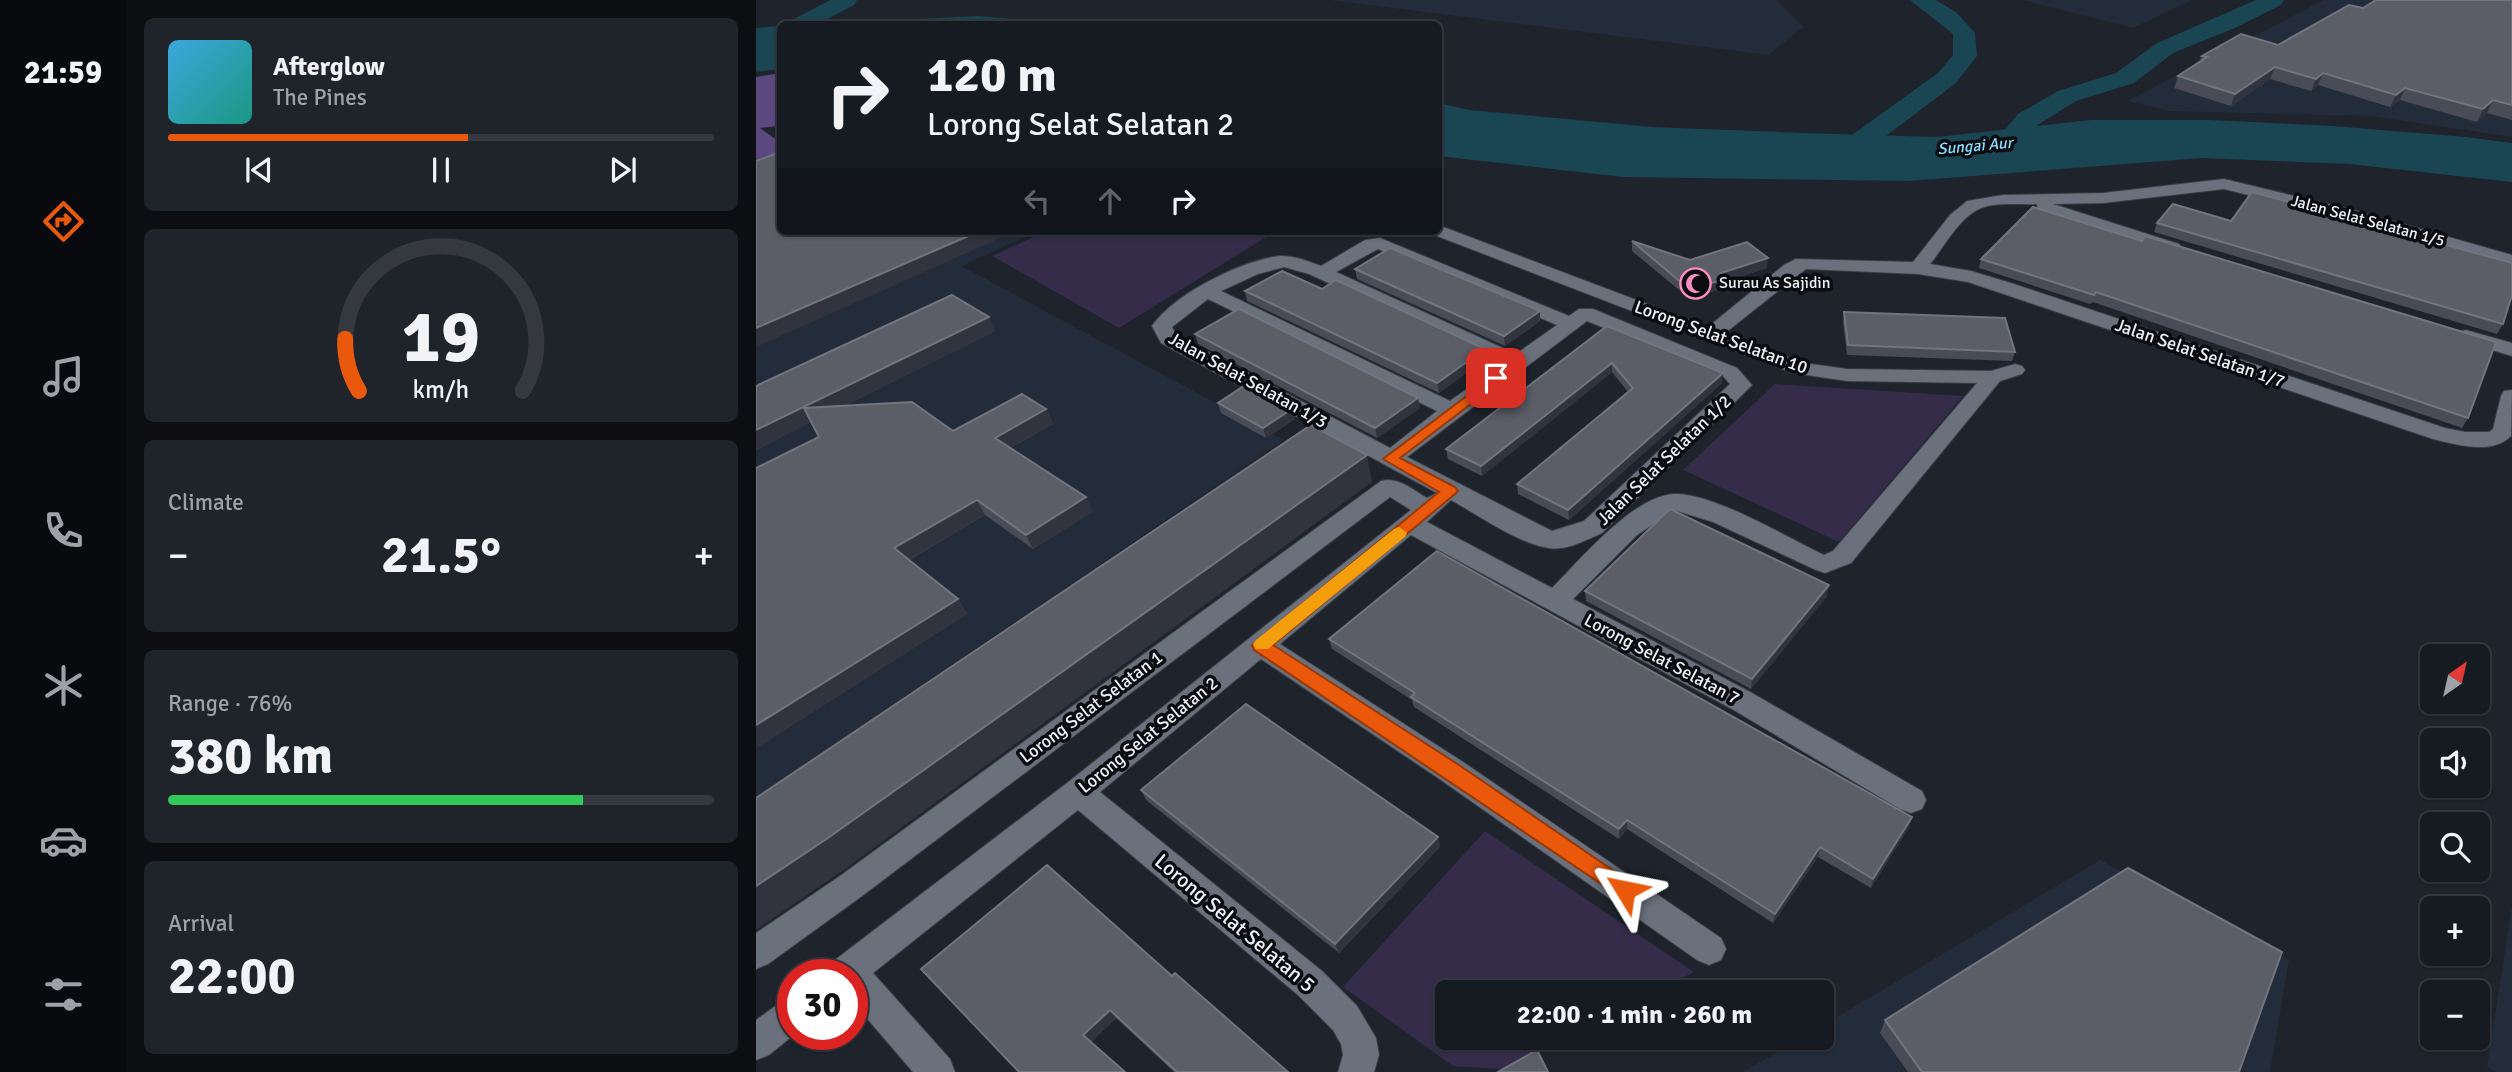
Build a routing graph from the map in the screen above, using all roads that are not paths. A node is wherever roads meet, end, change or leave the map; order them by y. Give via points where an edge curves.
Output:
1 (2024, 200) junction
2 (1442, 232) edge
3 (2193, 253) edge
4 (2512, 261) edge
5 (1918, 268) junction
6 (1322, 273) junction
7 (1208, 292) junction
8 (1609, 295) junction
9 (1579, 318) junction
10 (2448, 330) edge
11 (1710, 335) junction
12 (2512, 350) edge
13 (1518, 362) junction
14 (2512, 396) edge
15 (1452, 410) junction
16 (1390, 459) junction
17 (1429, 508) junction
18 (1555, 601) junction
19 (1261, 645) junction
20 (1078, 792) junction
21 (1911, 800) dead end
22 (1709, 949) dead end
23 (756, 953) edge
24 (868, 959) edge
25 (868, 995) edge
26 (777, 1026) edge
27 (756, 1042) edge
28 (937, 1072) edge
29 (1356, 1072) edge

1 - 3 street
1 - 4 street, Jalan Selat Selatan 1/5 via 2103,198 2224,184
1 - 5 street via 1973,205 1956,219
2 - 8 street, Lorong Selat Selatan 10
5 - 11 street, Jalan Selat Selatan 1/7 via 1797,265
5 - 14 street, Jalan Selat Selatan 1/7 via 2007,288 2441,435 2495,439 2503,431
6 - 7 street, Jalan Selat Selatan 1/3 via 1288,262 1266,264
6 - 9 street via 1380,243
6 - 13 street, Jalan Selat Selatan 1/3
7 - 15 street
7 - 16 street, Jalan Selat Selatan 1/3 via 1166,320 1162,326 1168,339
8 - 9 street
8 - 11 street, Lorong Selat Selatan 10
9 - 13 street
9 - 17 street, Jalan Selat Selatan 1/2 via 1730,372 1741,385 1593,527 1578,536 1550,540
10 - 12 street
11 - 18 street, Lorong Selat Selatan 10 via 1823,374 2004,373 1842,558 1815,561 1701,508 1674,501 1648,512
13 - 15 street
15 - 16 street
16 - 17 street, Jalan Selat Selatan 1/2
17 - 18 street, Lorong Selat Selatan 7
17 - 19 street, Lorong Selat Selatan 2
17 - 23 street, Lorong Selat Selatan 1 via 1389,486
18 - 21 street, Lorong Selat Selatan 7 via 1742,701
19 - 20 street, Lorong Selat Selatan 2
19 - 22 street
20 - 24 street, Lorong Selat Selatan 2
20 - 29 street, Lorong Selat Selatan 5 via 1336,1009 1358,1038 1361,1055
25 - 28 street
26 - 27 street

